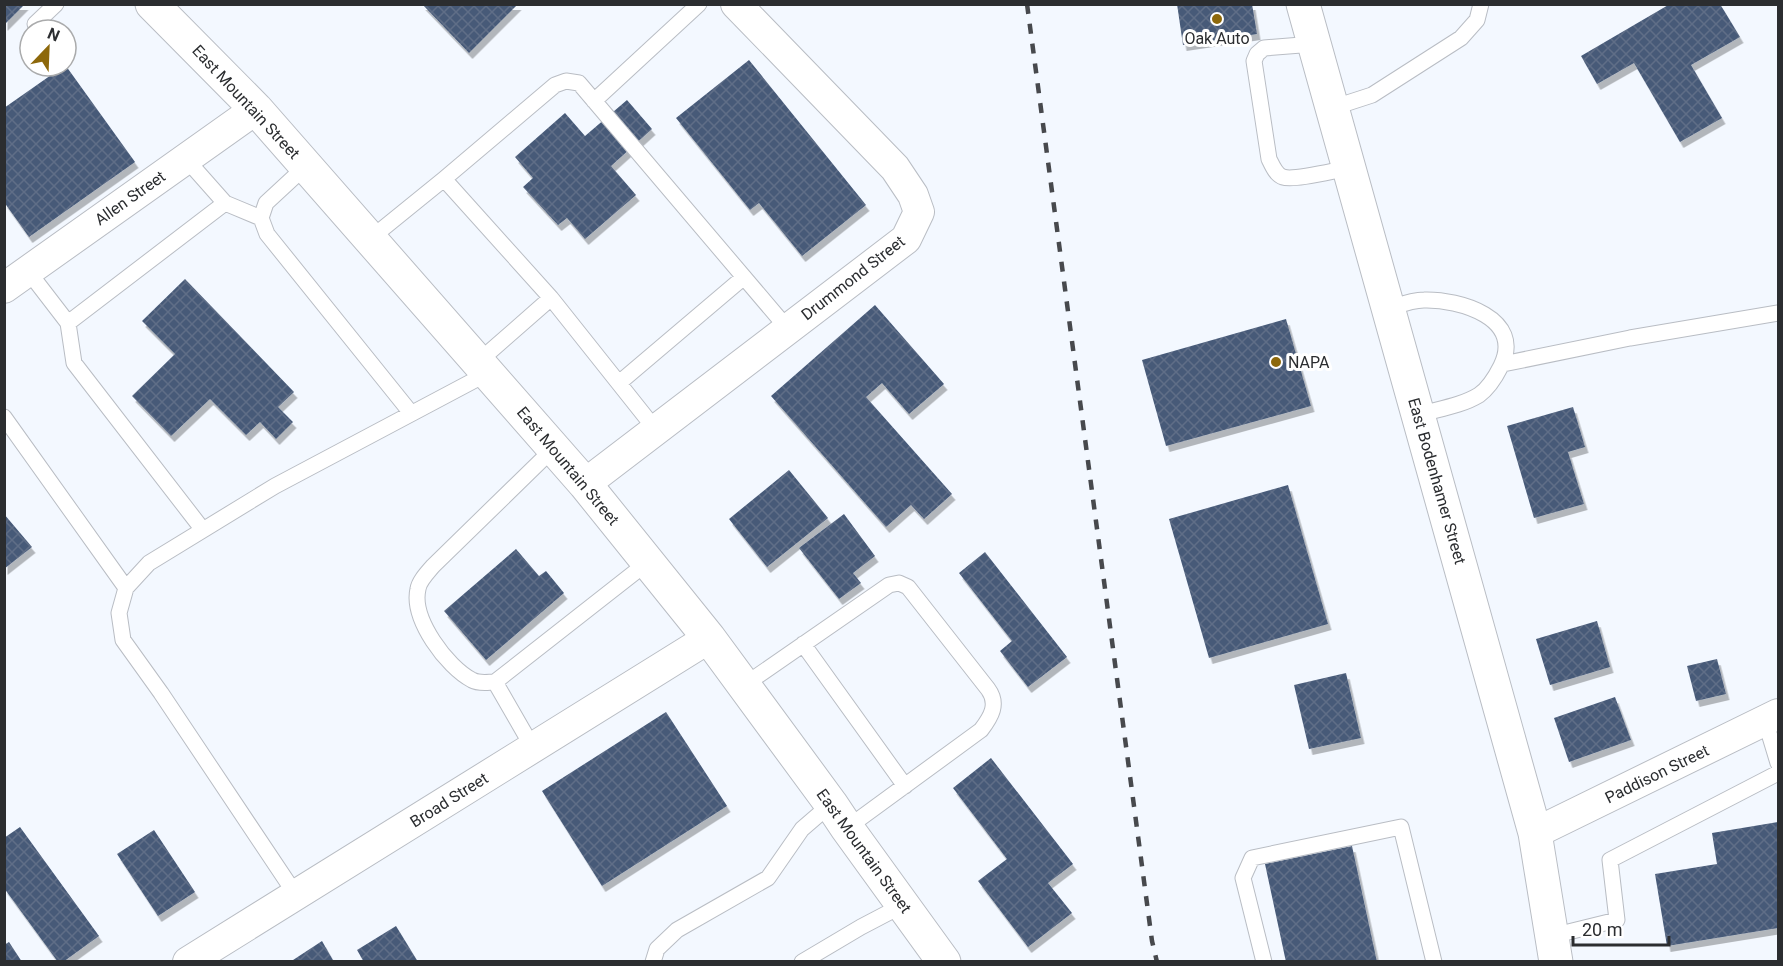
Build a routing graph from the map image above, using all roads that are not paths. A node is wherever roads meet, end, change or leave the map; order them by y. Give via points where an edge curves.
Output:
1 (56, 4) edge
2 (152, 4) edge
3 (699, 4) edge
4 (736, 4) edge
5 (1303, 4) edge
6 (1481, 4) edge
7 (41, 18) edge
8 (1314, 44) junction
9 (594, 101) junction
10 (1332, 108) junction
11 (256, 110) junction
12 (186, 159) junction
13 (306, 166) junction
14 (1349, 168) junction
15 (444, 179) junction
16 (225, 203) junction
17 (261, 218) junction
18 (370, 239) junction
19 (744, 277) junction
20 (16, 279) edge
21 (551, 298) junction
22 (1388, 309) junction
23 (1779, 313) edge
24 (68, 323) junction
25 (788, 329) junction
26 (1503, 364) junction
27 (483, 368) junction
28 (619, 383) junction
29 (411, 413) junction
30 (1418, 415) junction
31 (4, 417) edge
32 (656, 430) junction
33 (554, 448) junction
34 (585, 484) junction
35 (203, 530) junction
36 (648, 562) junction
37 (126, 588) junction
38 (709, 638) junction
39 (803, 644) junction
40 (495, 682) junction
41 (743, 686) junction
42 (1772, 717) edge
43 (533, 748) junction
44 (1779, 763) edge
45 (1779, 773) edge
46 (905, 786) junction
47 (839, 816) junction
48 (1535, 834) junction
49 (296, 895) junction
50 (903, 905) junction
51 (1554, 949) edge
52 (188, 962) edge
53 (653, 962) edge
54 (802, 962) edge
55 (944, 962) edge
56 (1264, 962) edge
57 (1434, 962) edge

1 - 7 lane
2 - 11 main road, East Mountain Street
3 - 9 lane
4 - 25 street, Drummond Street via 895,168 919,212 906,239
5 - 8 main road, East Bodenhamer Street
6 - 10 lane via 1477,20 1461,38 1371,95
8 - 10 main road, East Bodenhamer Street
8 - 14 lane via 1264,48 1254,61 1269,159 1283,177
9 - 15 lane via 579,83 566,81 555,85
9 - 19 lane
10 - 14 main road, East Bodenhamer Street
11 - 12 street, Allen Street
11 - 13 main road, East Mountain Street
12 - 16 lane
12 - 20 street, Allen Street
13 - 17 lane via 266,203
13 - 18 main road, East Mountain Street
14 - 22 main road, East Bodenhamer Street
15 - 18 lane
15 - 21 lane
16 - 17 lane
16 - 24 lane
17 - 29 lane via 267,234
18 - 27 main road, East Mountain Street
19 - 25 lane
19 - 28 lane
20 - 24 lane
21 - 27 lane
21 - 28 lane
22 - 26 lane via 1413,301 1443,300 1486,315 1503,330
22 - 30 main road, East Bodenhamer Street
23 - 26 lane
24 - 35 lane via 74,363
25 - 32 street, Drummond Street
26 - 30 lane via 1481,394
27 - 29 lane
27 - 33 main road, East Mountain Street
28 - 32 lane
29 - 35 lane via 275,486
30 - 48 main road, East Bodenhamer Street
31 - 37 lane
32 - 34 street, Drummond Street
33 - 34 main road, East Mountain Street
33 - 40 lane via 433,566 418,588 417,609 431,639 457,670 475,682
34 - 36 main road, East Mountain Street
35 - 37 lane via 149,563
36 - 38 main road, East Mountain Street
36 - 40 lane
37 - 49 lane via 119,613 123,640
38 - 41 main road, East Mountain Street
38 - 43 street, Broad Street
39 - 41 lane
39 - 46 lane
39 - 46 lane via 889,585 899,583 908,587 988,689 993,696 993,708 981,730
40 - 43 lane
41 - 47 main road, East Mountain Street
42 - 44 lane
42 - 48 street, Paddison Street
43 - 49 street, Broad Street
45 - 51 lane via 1610,860 1617,920
46 - 47 lane
47 - 50 main road, East Mountain Street
47 - 53 lane via 802,829 768,878 677,930 657,950
48 - 51 main road, East Bodenhamer Street
49 - 52 street, Broad Street
50 - 54 lane
50 - 55 main road, East Mountain Street
56 - 57 lane via 1243,878 1252,858 1401,827

